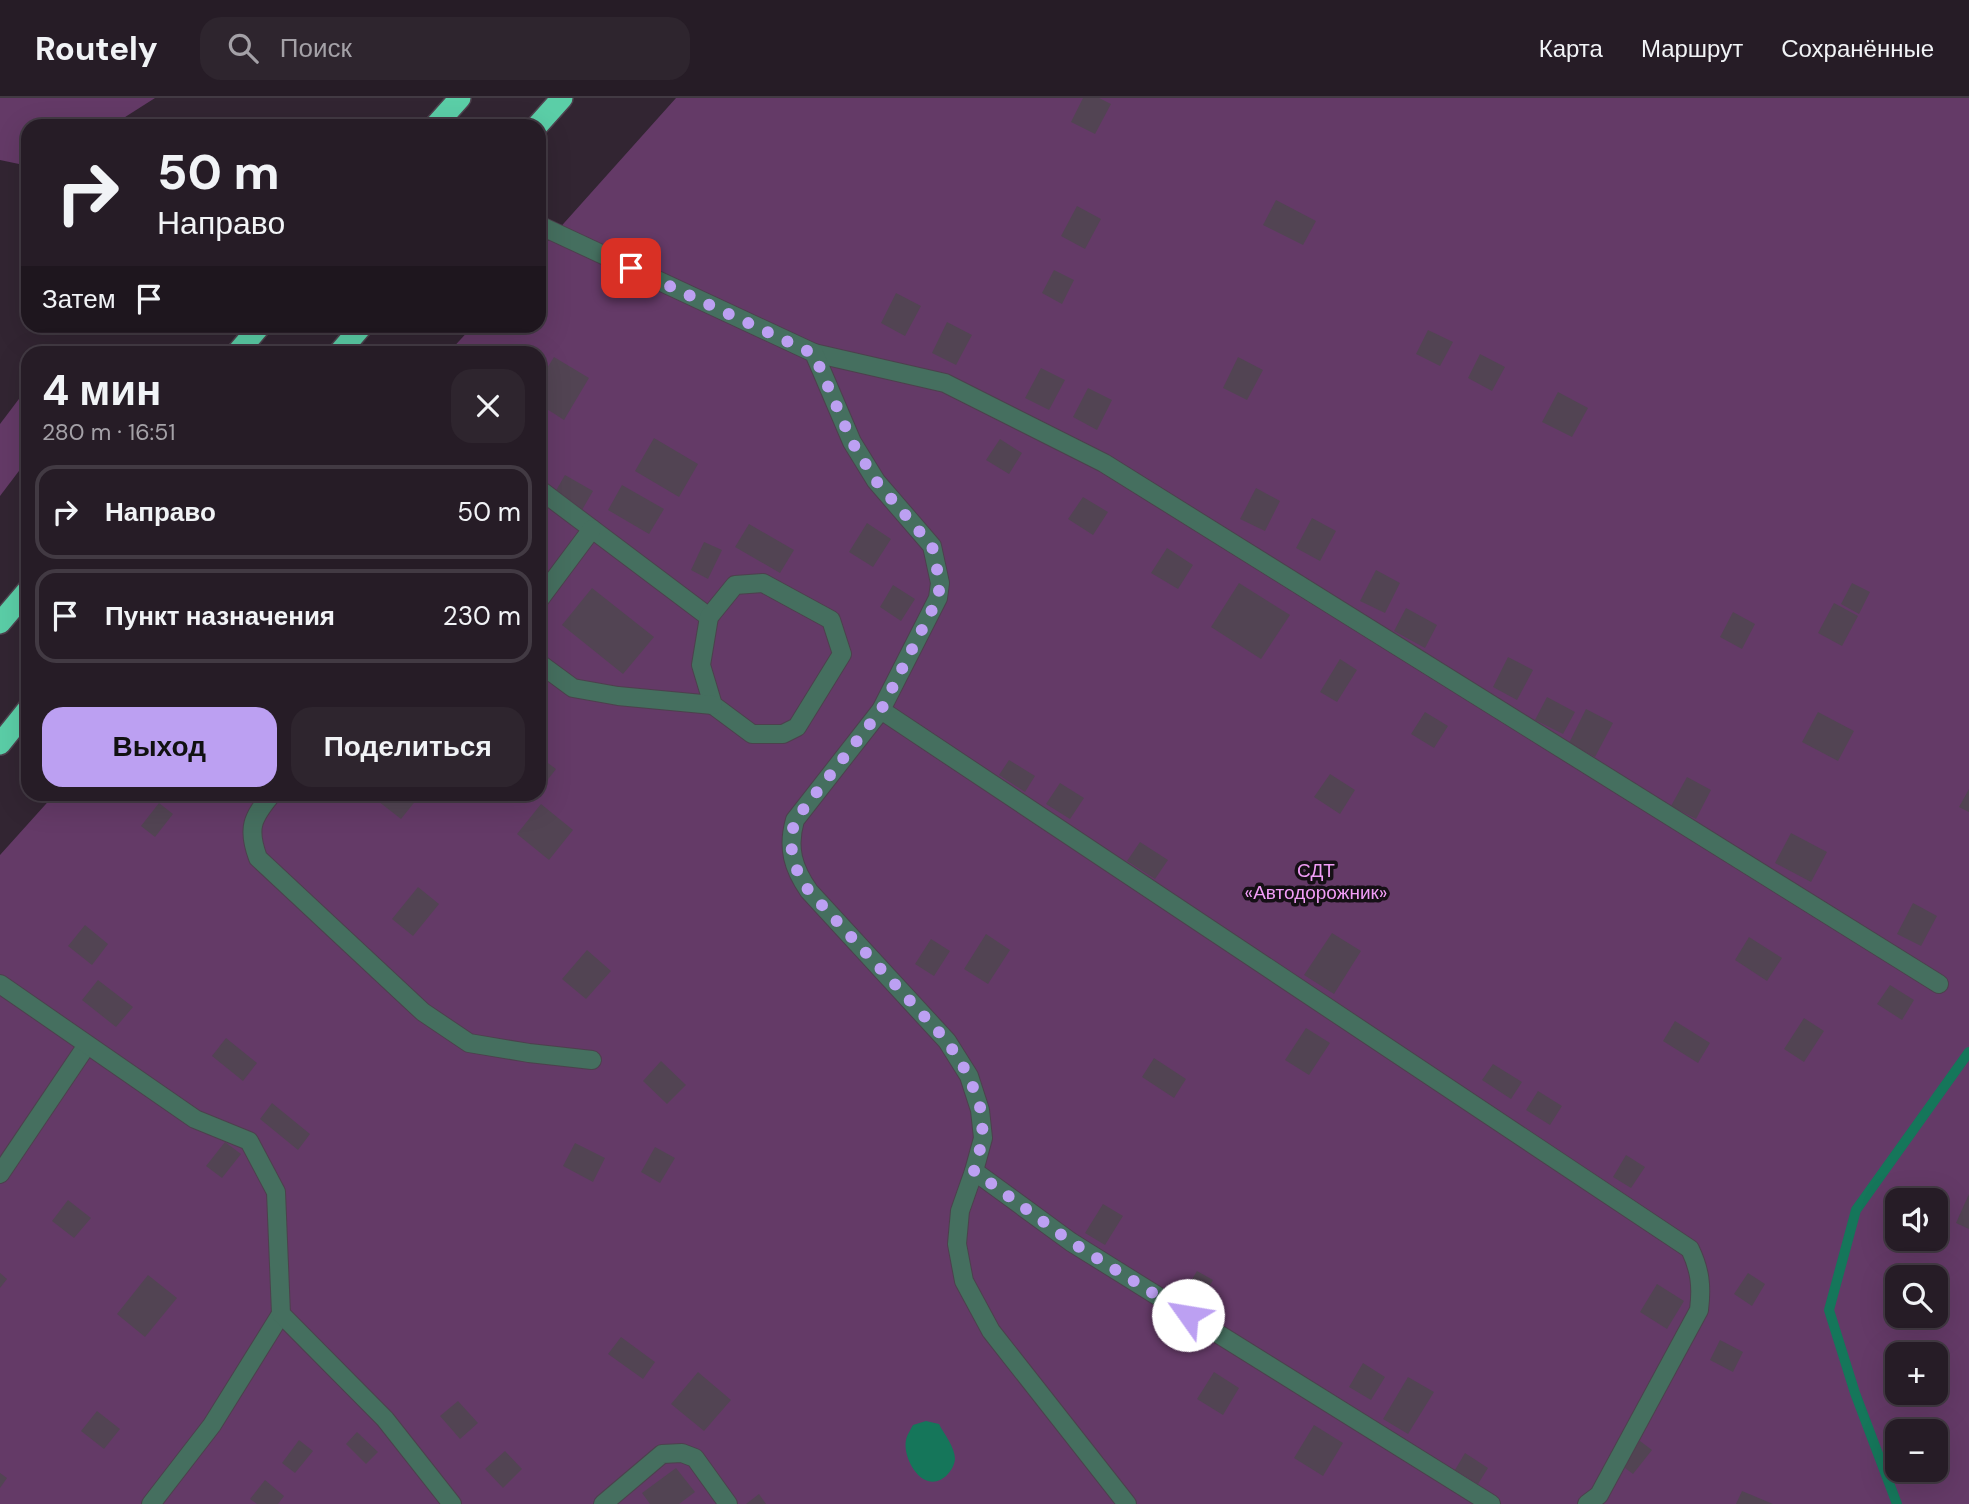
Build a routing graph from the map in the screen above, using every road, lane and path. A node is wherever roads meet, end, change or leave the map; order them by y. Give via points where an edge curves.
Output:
1 (460, 98) edge
2 (562, 98) edge
3 (441, 119) edge
4 (543, 119) edge
5 (546, 228) edge
6 (814, 354) junction
7 (546, 494) edge
8 (592, 529) junction
9 (546, 591) edge
10 (21, 598) edge
11 (709, 617) junction
12 (0, 623) edge
13 (546, 668) edge
14 (713, 705) junction
15 (881, 710) junction
16 (21, 718) edge
17 (0, 744) edge
18 (266, 801) edge
19 (0, 984) edge
20 (1940, 984) dead end
21 (87, 1045) junction
22 (592, 1060) dead end
23 (974, 1171) junction
24 (0, 1174) edge
25 (281, 1314) junction
26 (151, 1504) edge
27 (452, 1504) edge
28 (603, 1504) edge
29 (727, 1504) edge
30 (1127, 1504) edge
31 (1491, 1504) edge
32 (1587, 1504) edge

1 - 3 highway
2 - 4 highway
5 - 6 street
6 - 15 street via 852,442 876,481 932,546 937,565 938,598
6 - 20 street via 945,383 1104,463
7 - 8 street
8 - 9 street
8 - 11 street
10 - 12 highway
11 - 14 street via 701,665
11 - 14 street via 735,585 763,583 831,620 842,654 797,727 783,734 752,734
13 - 14 street via 573,688
15 - 23 street via 795,820 792,859 809,891 947,1041 969,1076 981,1110 983,1138
15 - 32 street via 1690,1249 1702,1284 1699,1310 1599,1495
16 - 17 highway
18 - 22 street via 252,826 258,858 423,1012 469,1043
19 - 21 street
21 - 24 street
21 - 25 street via 195,1119 249,1141 276,1192
23 - 30 street via 960,1211 957,1244 964,1281 991,1331
23 - 31 street via 1071,1242
25 - 26 street via 212,1424
25 - 27 street via 385,1419
28 - 29 street via 662,1454 682,1453 695,1458

